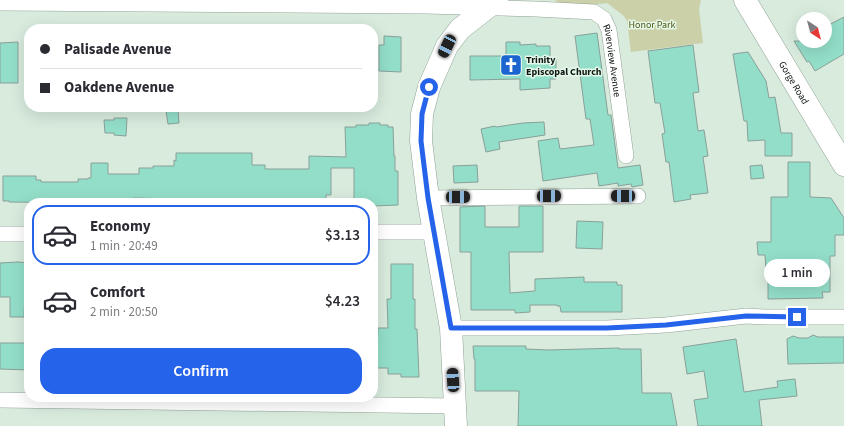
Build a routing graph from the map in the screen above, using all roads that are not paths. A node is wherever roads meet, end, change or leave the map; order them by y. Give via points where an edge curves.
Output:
1 (745, 0) edge
2 (0, 4) edge
3 (492, 4) edge
4 (626, 156) dead end
5 (844, 165) edge
6 (638, 196) dead end
7 (428, 198) junction
8 (378, 232) edge
9 (434, 232) junction
10 (0, 234) edge
11 (24, 234) edge
12 (844, 317) edge
13 (451, 328) junction
14 (0, 400) edge
15 (24, 401) edge
16 (57, 402) edge
17 (455, 416) edge

1 - 5 main road, Gorge Road
2 - 3 street, Riverview Avenue
3 - 4 street, Riverview Avenue via 594,12 604,19 608,30
3 - 7 main road via 460,29 451,40 429,87 422,114 421,141
6 - 7 street
7 - 9 main road
8 - 9 street
9 - 13 main road
10 - 11 street
12 - 13 street via 746,316 666,325 607,328
13 - 17 main road
14 - 15 street
16 - 17 street

